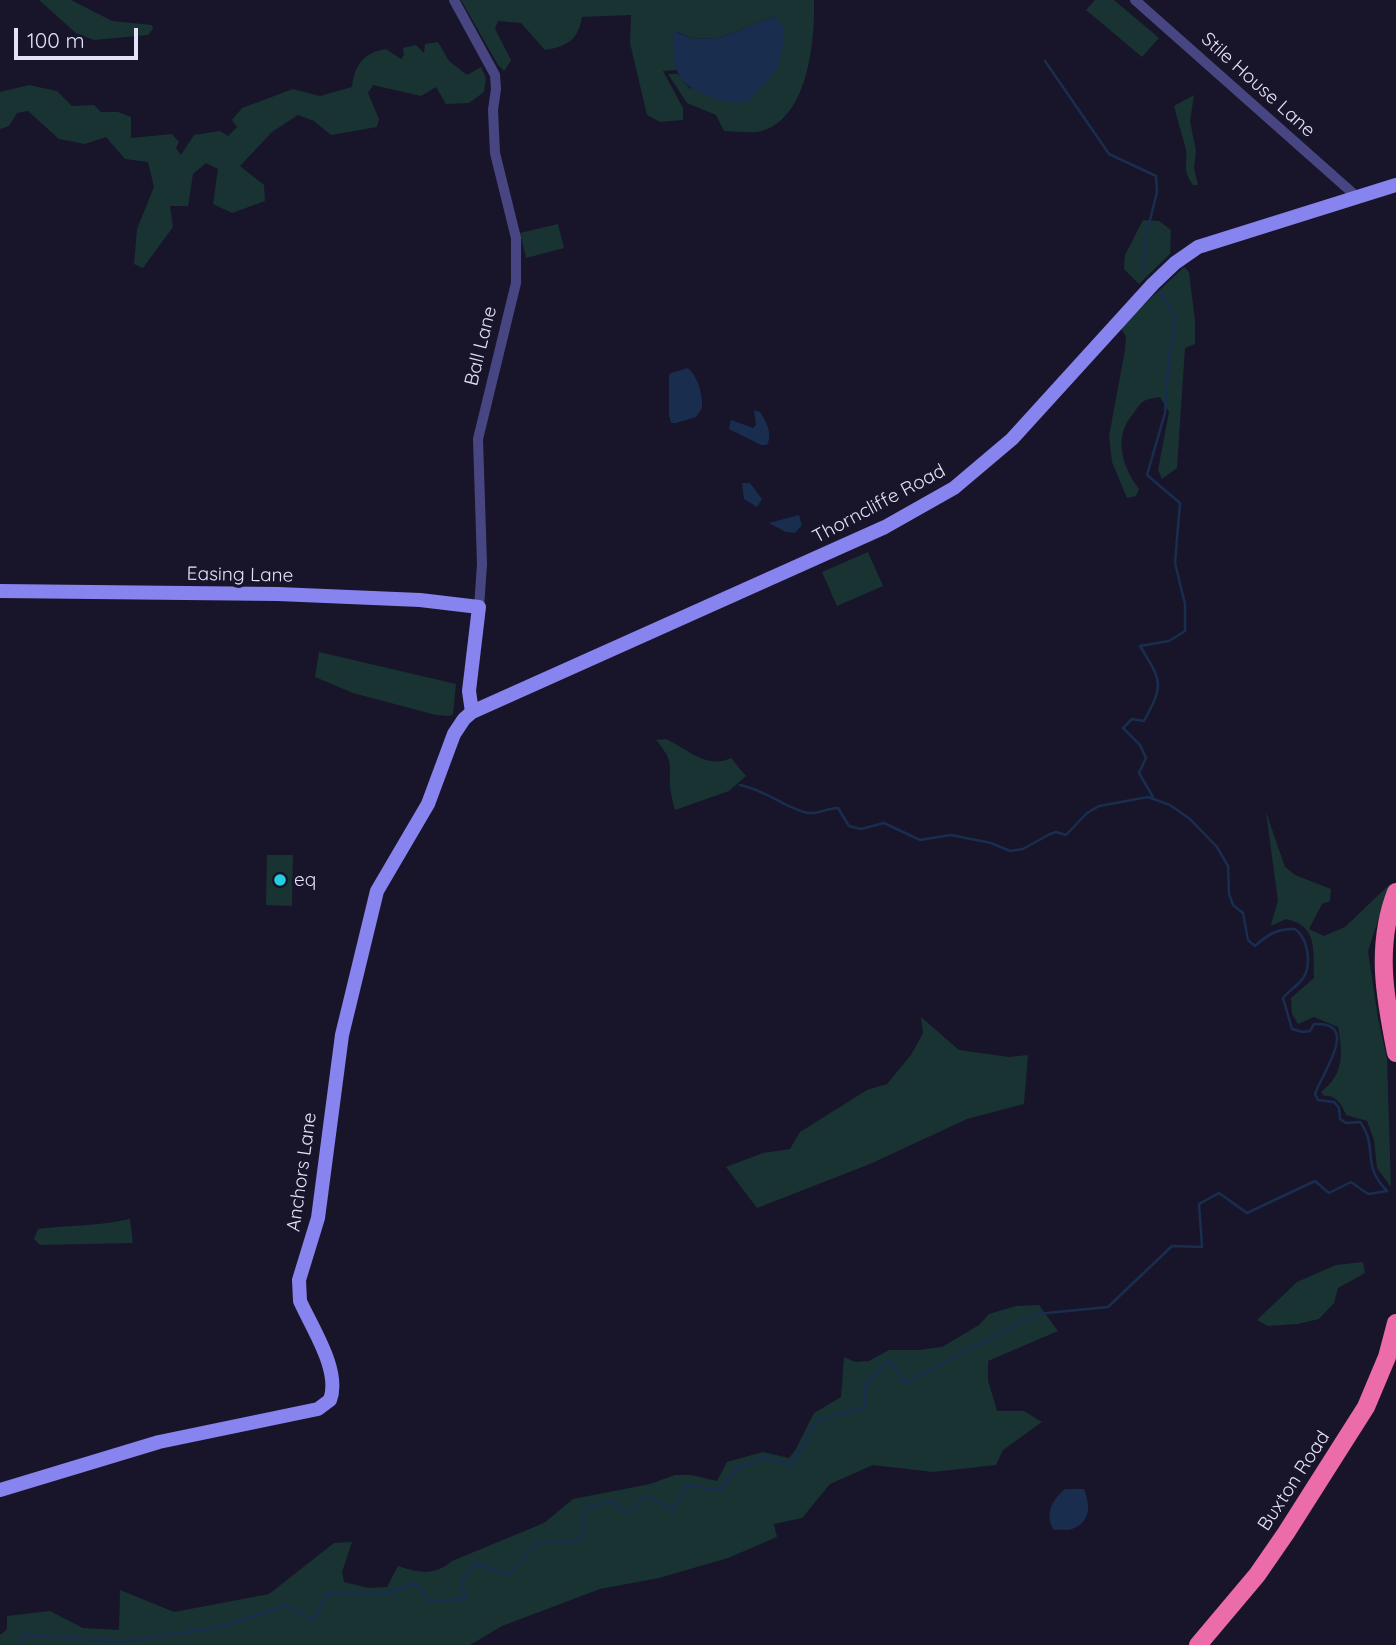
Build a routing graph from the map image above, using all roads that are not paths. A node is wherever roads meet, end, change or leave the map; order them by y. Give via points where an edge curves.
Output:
1 (454, 0) edge
2 (1135, 0) edge
3 (1396, 185) edge
4 (1356, 196) junction
5 (0, 591) edge
6 (479, 607) junction
7 (472, 712) junction
8 (1396, 892) edge
9 (1396, 1053) edge
10 (1396, 1323) edge
11 (0, 1490) edge
12 (1198, 1645) edge

1 - 6 street, Ball Lane via 495,75 495,153 516,238 517,262 516,283 478,439
2 - 4 street, Stile House Lane
3 - 4 street, Thorncliffe Road
4 - 7 street, Thorncliffe Road via 1198,247 1175,263 1012,439 954,488 886,527
5 - 6 street, Easing Lane via 278,594
6 - 7 street, Ball Lane via 469,691
7 - 11 street, Anchors Lane via 454,734 419,824 377,891 342,1035 318,1218 299,1280 300,1301 332,1376 330,1399 318,1409 159,1442
8 - 9 highway via 1384,932 1382,962
10 - 12 highway, Buxton Road via 1366,1407 1257,1575

